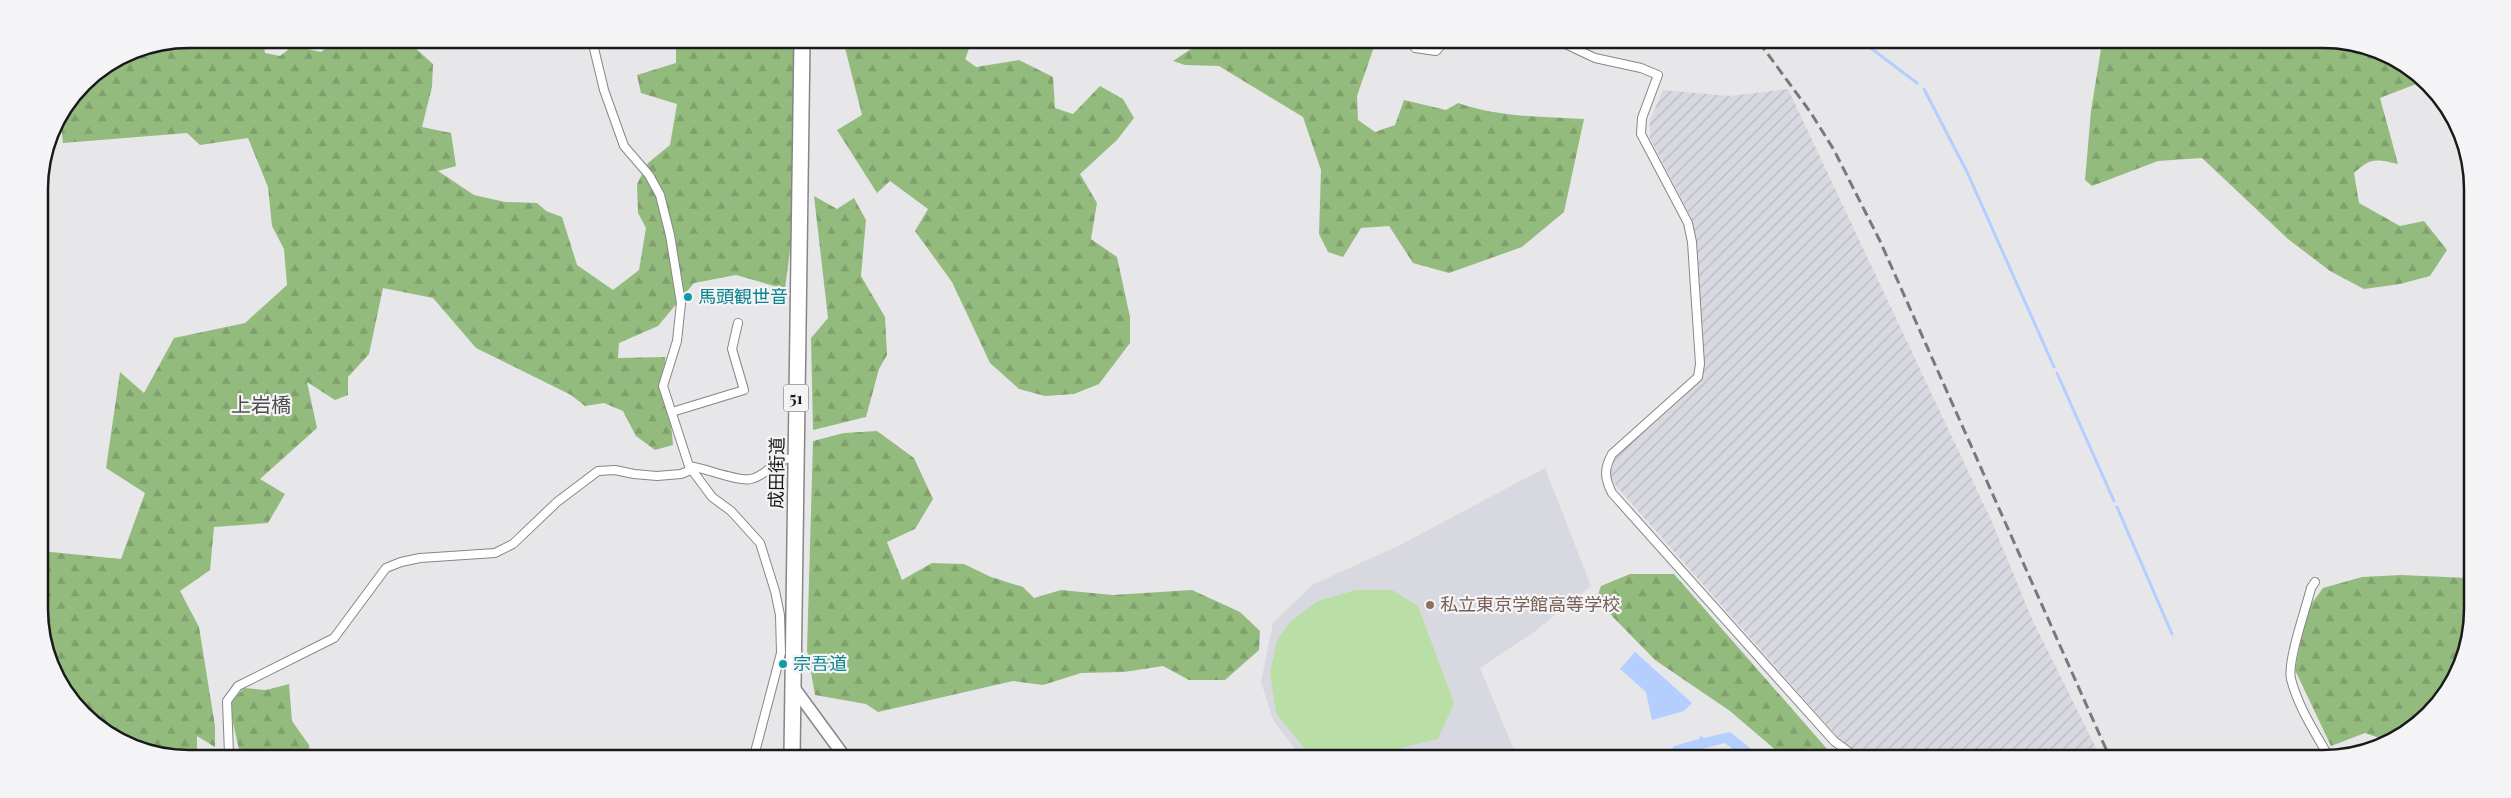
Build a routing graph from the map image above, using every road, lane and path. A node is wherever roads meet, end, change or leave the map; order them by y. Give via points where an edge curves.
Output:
1 (594, 48) edge
2 (802, 48) edge
3 (1415, 48) dead end
4 (1439, 48) edge
5 (1574, 48) edge
6 (738, 323) dead end
7 (672, 412) junction
8 (796, 458) junction
9 (690, 468) junction
10 (2315, 582) dead end
11 (786, 658) junction
12 (792, 684) junction
13 (229, 750) edge
14 (756, 750) edge
15 (792, 750) edge
16 (840, 750) edge
17 (1846, 750) edge
18 (2325, 750) edge

1 - 7 street via 604,90 624,146 649,175 660,196 670,235 681,303 677,341 663,386
2 - 8 highway, 成田街道 / 51
3 - 4 street via 1436,51
5 - 17 street via 1594,58 1658,75 1642,118 1641,134 1688,223 1692,242 1700,364 1698,377 1612,454 1605,467 1605,480 1612,493 1834,742
6 - 7 street via 732,349 744,390
7 - 9 street
8 - 9 street via 783,458 751,479 735,479 706,468
8 - 11 highway, 成田街道 / 51
9 - 11 street via 712,497 731,511 760,543 780,615
9 - 13 street via 680,474 657,476 598,471 557,502 513,544 495,553 420,558 386,568 334,638 238,686 226,701
10 - 18 street via 2291,664 2291,678 2307,719
11 - 12 highway, 成田街道 / 51
11 - 14 street
12 - 15 highway, 成田街道 / 51
12 - 16 street

